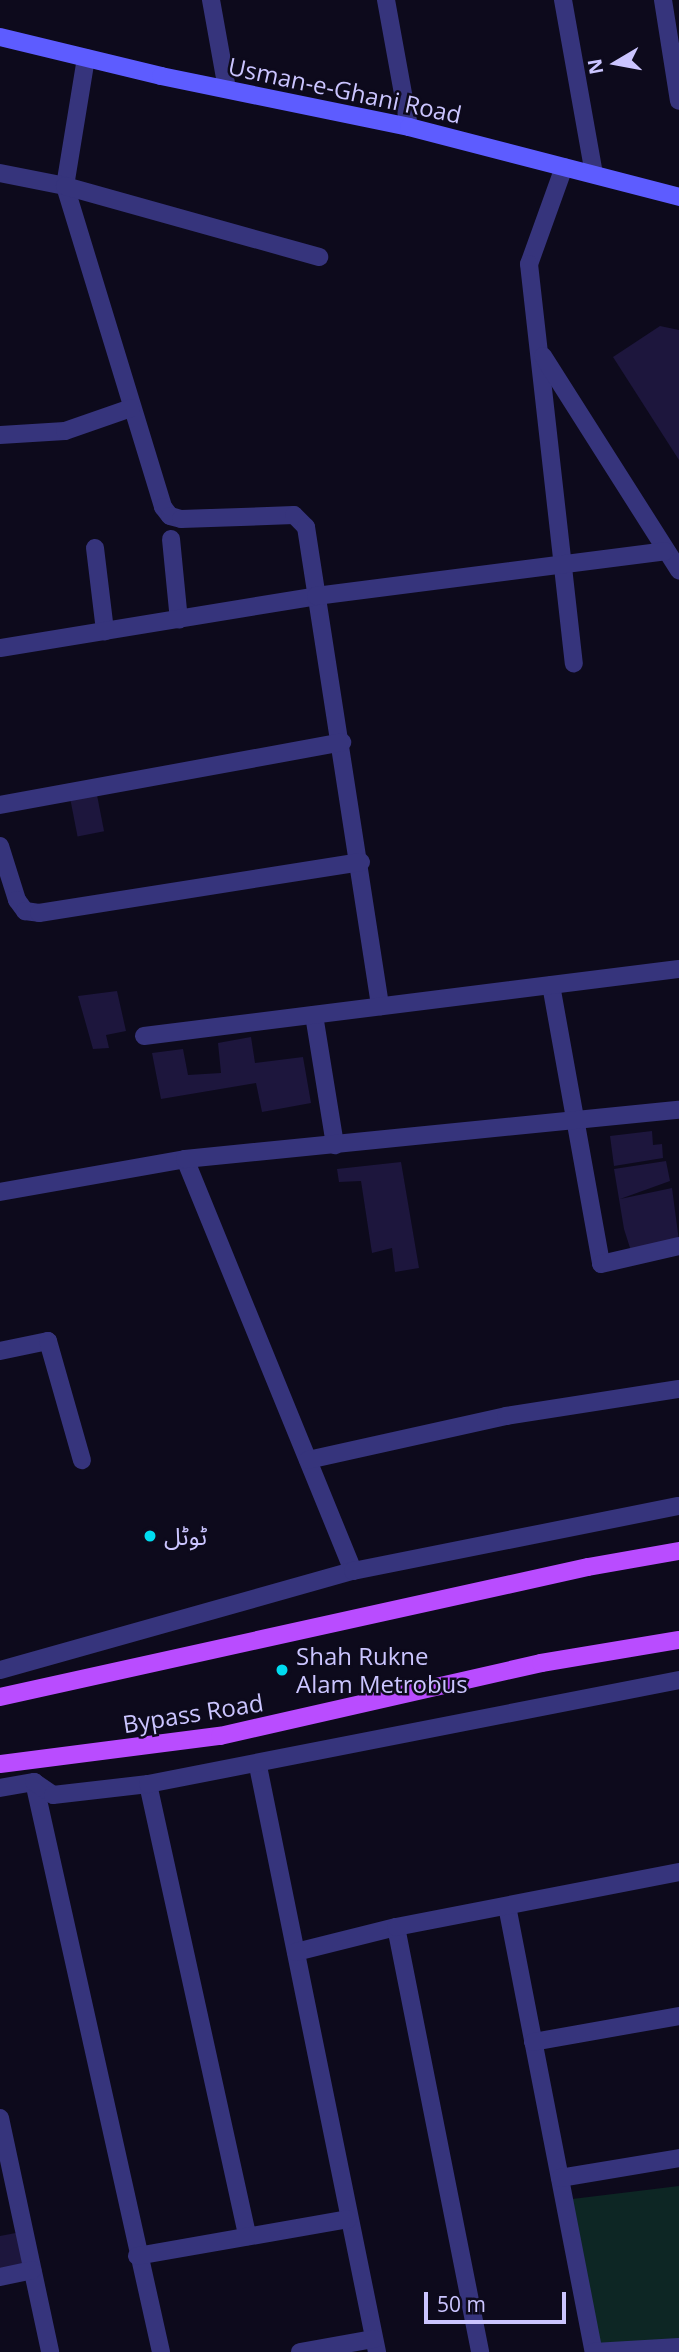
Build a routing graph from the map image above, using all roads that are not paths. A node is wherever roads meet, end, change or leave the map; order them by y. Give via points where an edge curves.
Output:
1 (211, 0) edge
2 (386, 0) edge
3 (563, 0) edge
4 (663, 0) edge
5 (0, 37) edge
6 (86, 58) junction
7 (227, 89) junction
8 (679, 101) edge
9 (409, 127) junction
10 (564, 167) junction
11 (0, 173) edge
12 (594, 174) junction
13 (65, 186) junction
14 (679, 197) edge
15 (318, 257) dead end
16 (541, 354) junction
17 (131, 408) junction
18 (0, 435) edge
19 (171, 539) dead end
20 (95, 548) dead end
21 (665, 551) junction
22 (563, 565) junction
23 (679, 570) edge
24 (316, 596) junction
25 (179, 620) junction
26 (105, 631) junction
27 (0, 648) edge
28 (574, 663) dead end
29 (342, 742) junction
30 (0, 805) edge
31 (0, 846) edge
32 (360, 862) junction
33 (679, 969) edge
34 (551, 985) junction
35 (380, 1006) junction
36 (314, 1015) junction
37 (144, 1036) dead end
38 (679, 1110) edge
39 (574, 1120) junction
40 (335, 1145) junction
41 (184, 1159) junction
42 (0, 1192) edge
43 (679, 1247) edge
44 (0, 1351) edge
45 (679, 1389) edge
46 (82, 1460) dead end
47 (308, 1460) junction
48 (679, 1506) edge
49 (679, 1551) edge
50 (353, 1571) junction
51 (679, 1640) edge
52 (0, 1670) edge
53 (679, 1680) edge
54 (0, 1697) edge
55 (0, 1764) edge
56 (258, 1766) junction
57 (34, 1782) junction
58 (148, 1784) junction
59 (0, 1788) edge
60 (679, 1872) edge
61 (507, 1906) junction
62 (396, 1927) junction
63 (296, 1952) junction
64 (679, 2016) edge
65 (533, 2042) junction
66 (0, 2118) edge
67 (679, 2158) edge
68 (5, 2168) edge
69 (560, 2178) junction
70 (348, 2219) junction
71 (247, 2236) junction
72 (137, 2256) junction
73 (32, 2270) junction
74 (0, 2277) edge
75 (375, 2345) edge
76 (679, 2347) edge
77 (50, 2352) edge
78 (161, 2352) edge
79 (300, 2352) edge
80 (480, 2352) edge
81 (594, 2352) edge

1 - 7 street
2 - 9 street
3 - 12 street
4 - 8 street
5 - 6 main road, Usman-e-Ghani Road
6 - 7 main road, Usman-e-Ghani Road
6 - 13 street
7 - 9 main road, Usman-e-Ghani Road
9 - 10 main road, Usman-e-Ghani Road
10 - 12 main road, Usman-e-Ghani Road
10 - 16 street via 529,264
11 - 13 street
12 - 14 main road, Usman-e-Ghani Road
13 - 15 street
13 - 17 street
16 - 21 street
16 - 22 street
17 - 18 street via 65,431
17 - 24 street via 170,516 293,515 302,519
19 - 25 street
20 - 26 street
21 - 22 street
21 - 23 street
22 - 24 street
22 - 28 street
24 - 25 street
24 - 29 street
25 - 26 street
26 - 27 street
29 - 30 street
29 - 32 street
31 - 32 street via 17,900 24,911 39,914
32 - 35 street
33 - 34 street
34 - 35 street
34 - 39 street
35 - 36 street
36 - 37 street
36 - 40 street
38 - 39 street
39 - 40 street
39 - 43 street via 601,1264
40 - 41 street
41 - 42 street
41 - 47 street
44 - 46 street via 48,1341
45 - 47 street via 506,1416
47 - 50 street
48 - 50 street
49 - 54 main road
50 - 52 street
51 - 55 main road, Bypass Road via 541,1663 220,1736
53 - 56 street
56 - 58 street
56 - 63 street
57 - 58 street via 53,1795
57 - 59 street
57 - 72 street
58 - 71 street
60 - 61 street
61 - 62 street
61 - 65 street
62 - 63 street
62 - 80 street
63 - 70 street
64 - 65 street
65 - 69 street
66 - 68 street
67 - 69 street
68 - 73 street
69 - 81 street
70 - 71 street
70 - 75 street
71 - 72 street
72 - 78 street
73 - 74 street
73 - 77 street
75 - 79 street
76 - 81 street

